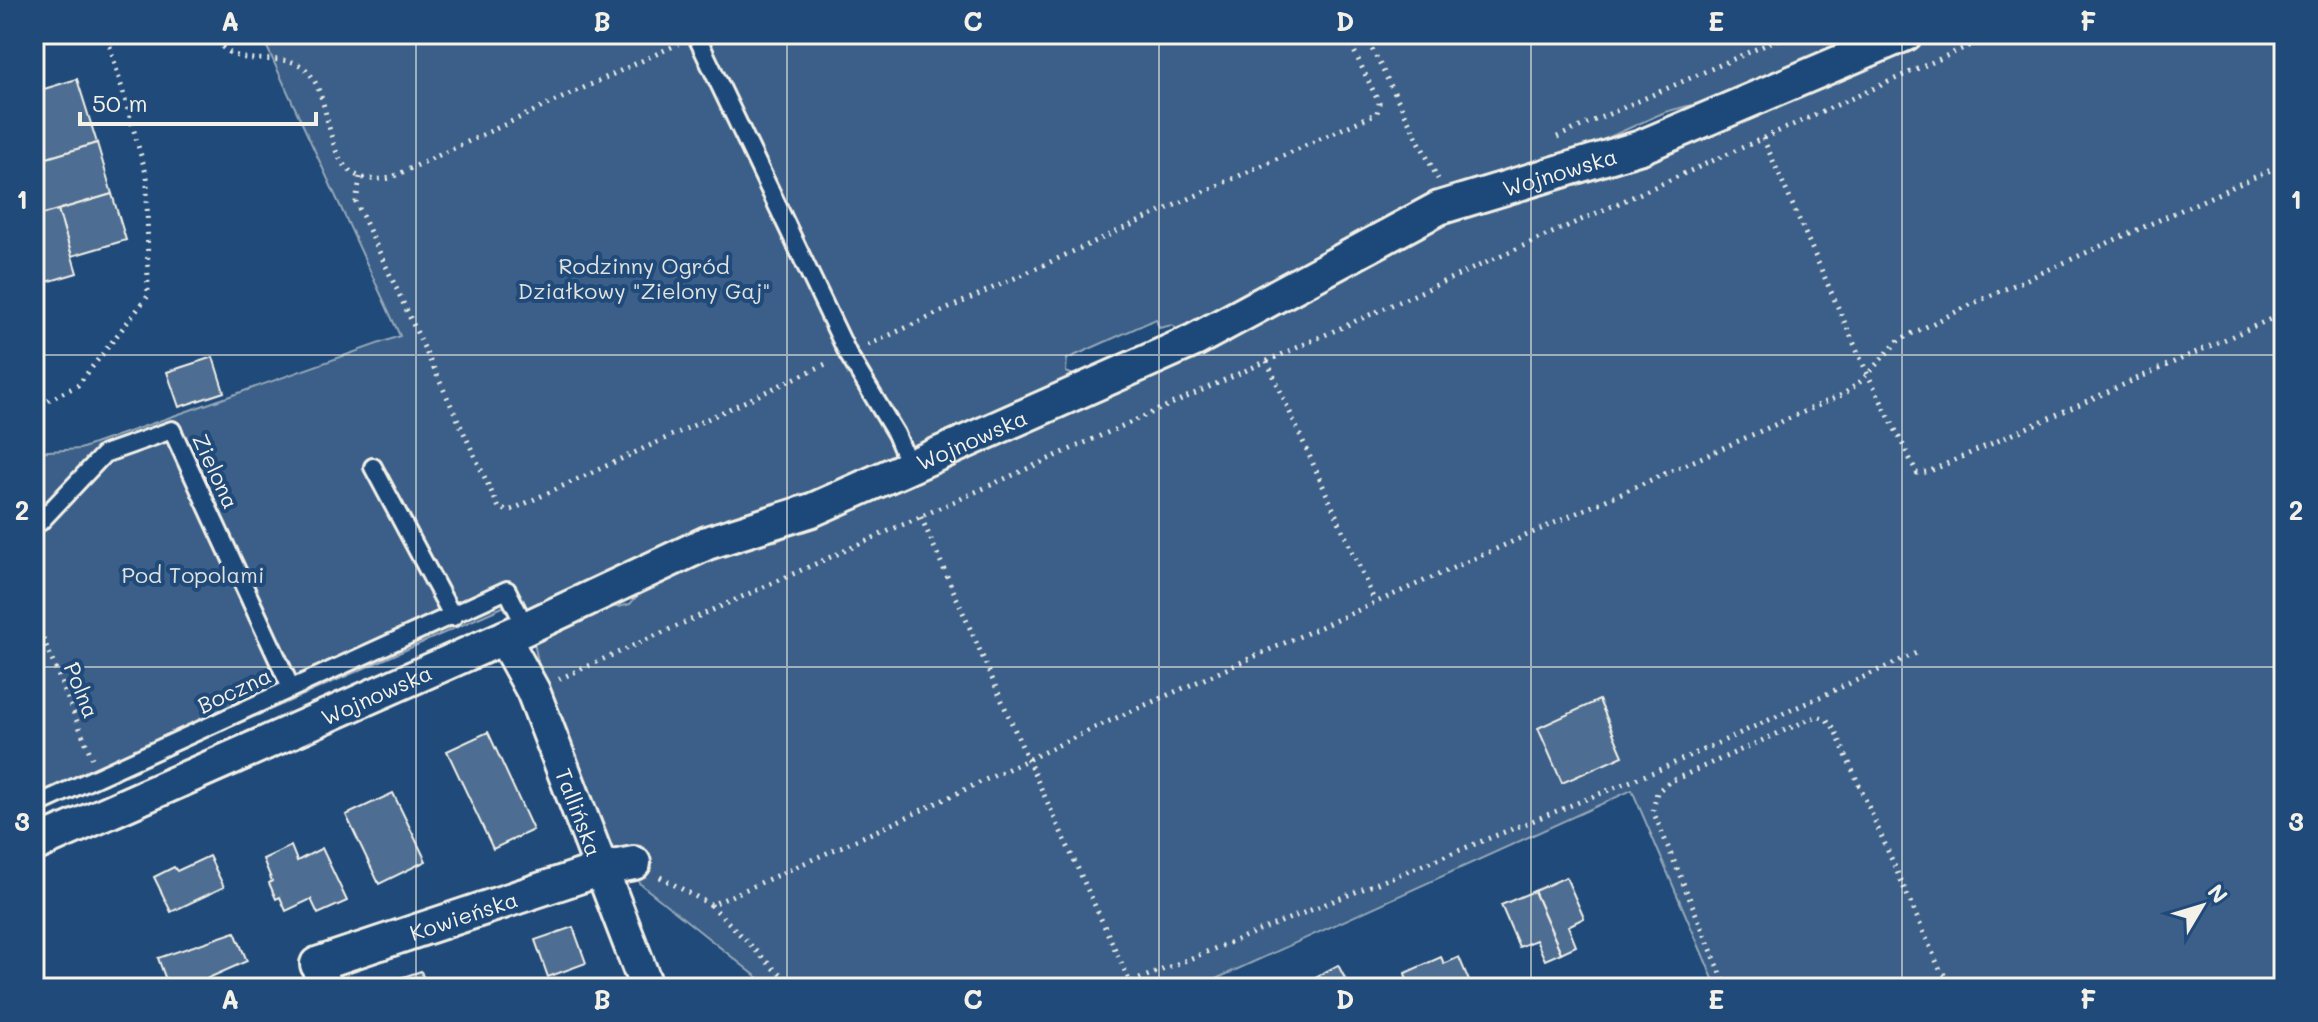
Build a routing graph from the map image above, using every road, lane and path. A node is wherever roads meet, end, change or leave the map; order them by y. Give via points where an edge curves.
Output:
1 (213, 34) edge
2 (1790, 34) edge
3 (1906, 34) edge
4 (1995, 34) edge
5 (696, 35) edge
6 (1365, 35) edge
7 (109, 43) dead end
8 (1763, 138) junction
9 (1551, 139) dead end
10 (2284, 164) edge
11 (1442, 187) dead end
12 (2284, 313) edge
13 (1267, 361) junction
14 (1867, 373) junction
15 (34, 408) edge
16 (909, 465) junction
17 (373, 467) dead end
18 (921, 517) junction
19 (34, 525) edge
20 (1375, 602) junction
21 (34, 616) edge
22 (453, 617) junction
23 (515, 633) junction
24 (1921, 651) dead end
25 (291, 688) junction
26 (533, 691) junction
27 (1028, 760) junction
28 (100, 777) junction
29 (34, 806) edge
30 (34, 845) edge
31 (634, 863) joint
32 (602, 869) junction
33 (711, 905) junction
34 (1130, 982) junction
35 (326, 988) edge
36 (647, 988) edge
37 (799, 988) edge
38 (1117, 988) edge
39 (1727, 988) edge
40 (1961, 988) edge

1 - 5 path via 237,58 288,60 304,67 313,77 337,155 347,169 374,181
2 - 9 path
3 - 16 street, Wojnowska via 1641,147 1439,208 1195,340
4 - 8 path
5 - 16 lane via 848,354
6 - 11 path
7 - 15 path via 147,177 148,296 78,385
8 - 13 path
8 - 14 path
10 - 14 path via 1899,340
12 - 14 path via 1928,472 1917,473
13 - 18 path
13 - 20 path
14 - 20 path via 1844,394
16 - 23 street, Wojnowska via 812,510 707,543
17 - 22 lane
18 - 26 path
18 - 27 path
19 - 25 lane, Zielona via 104,454 172,430
20 - 27 path
21 - 28 path, Polna
22 - 23 lane, Boczna via 507,590
22 - 25 lane, Boczna
23 - 26 street, Tallińska
23 - 30 street, Wojnowska
24 - 34 path via 1661,769
25 - 28 lane, Boczna
26 - 32 street, Tallińska
27 - 33 path
27 - 34 path
28 - 29 lane, Boczna
31 - 32 street, Kowieńska
31 - 33 path
32 - 35 street, Kowieńska via 317,964
32 - 36 street, Tallińska
33 - 37 path
34 - 38 path
39 - 40 path via 1653,811 1657,792 1817,716 1834,728 1941,972

